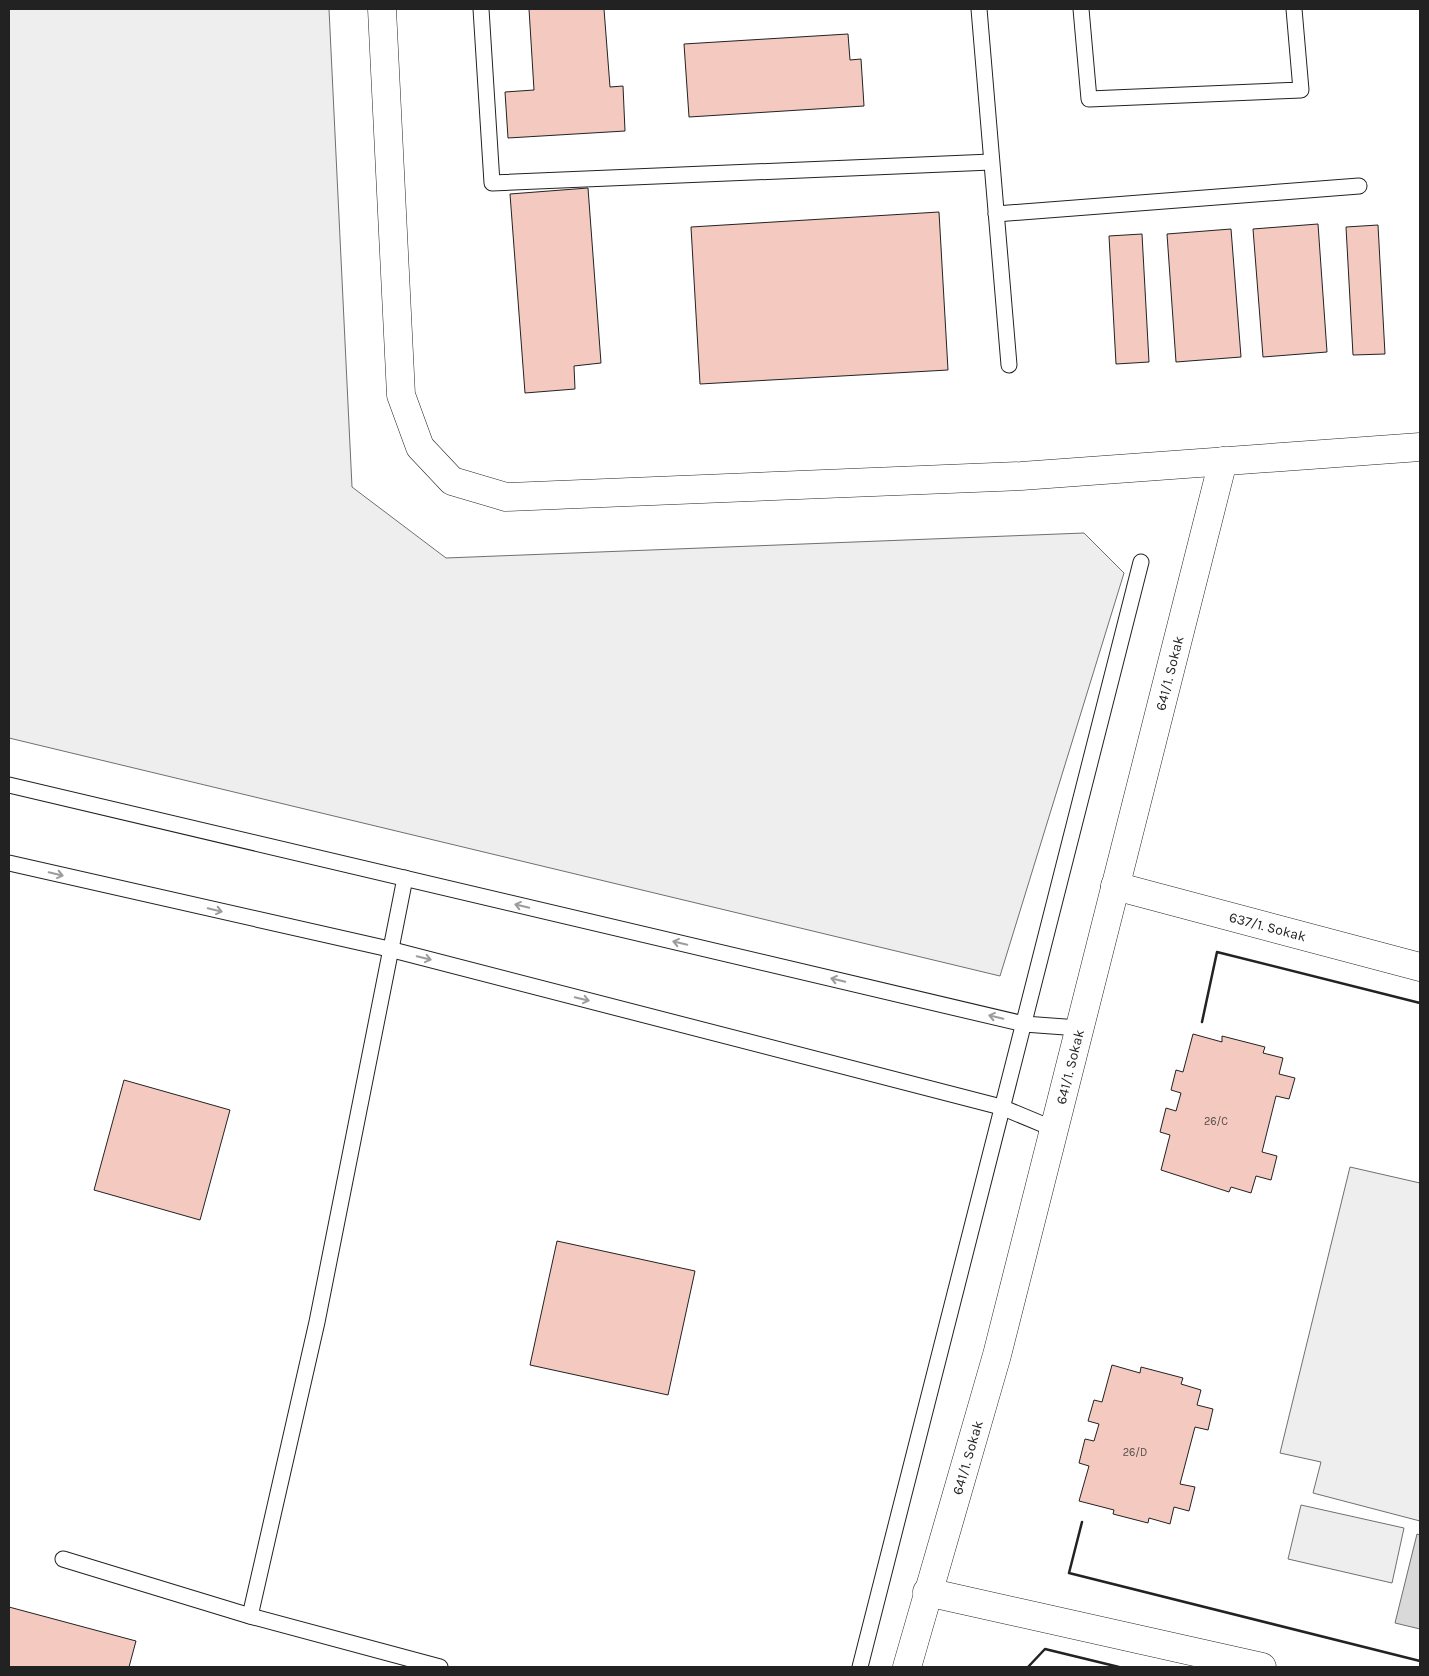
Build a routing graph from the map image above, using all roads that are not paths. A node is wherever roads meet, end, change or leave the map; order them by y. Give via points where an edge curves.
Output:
1 (382, 9) edge
2 (481, 9) edge
3 (979, 9) edge
4 (1081, 9) edge
5 (1294, 9) edge
6 (991, 162) junction
7 (1359, 186) dead end
8 (996, 214) junction
9 (1009, 365) dead end
10 (1420, 447) edge
11 (1223, 462) junction
12 (1141, 562) dead end
13 (9, 785) edge
14 (9, 863) edge
15 (405, 878) junction
16 (1115, 886) junction
17 (389, 950) junction
18 (1420, 967) edge
19 (1024, 1024) junction
20 (1079, 1028) junction
21 (1001, 1108) junction
22 (1054, 1129) junction
23 (63, 1559) dead end
24 (927, 1592) junction
25 (250, 1616) junction
26 (440, 1667) edge
27 (860, 1667) edge
28 (907, 1667) edge
29 (1262, 1667) edge

1 - 11 street via 400,395 420,447 452,481 506,497 1021,476
2 - 6 lane via 492,183
3 - 6 lane
4 - 5 lane via 1089,99 1301,90
6 - 8 lane
7 - 8 lane
8 - 9 lane
10 - 11 street
11 - 16 street, 641/1. Sokak
12 - 19 lane
13 - 15 lane
14 -> 17 lane
15 - 17 lane
19 -> 15 lane
16 - 18 street, 637/1. Sokak
16 - 20 street, 641/1. Sokak
17 -> 21 lane
17 - 25 lane via 317,1322
19 - 20 lane
19 - 21 lane
20 - 22 street, 641/1. Sokak
21 - 22 lane
21 - 27 lane
22 - 24 street, 641/1. Sokak via 996,1355
23 - 25 lane
24 - 28 street, 641/1. Sokak
24 - 29 street
25 - 26 lane

